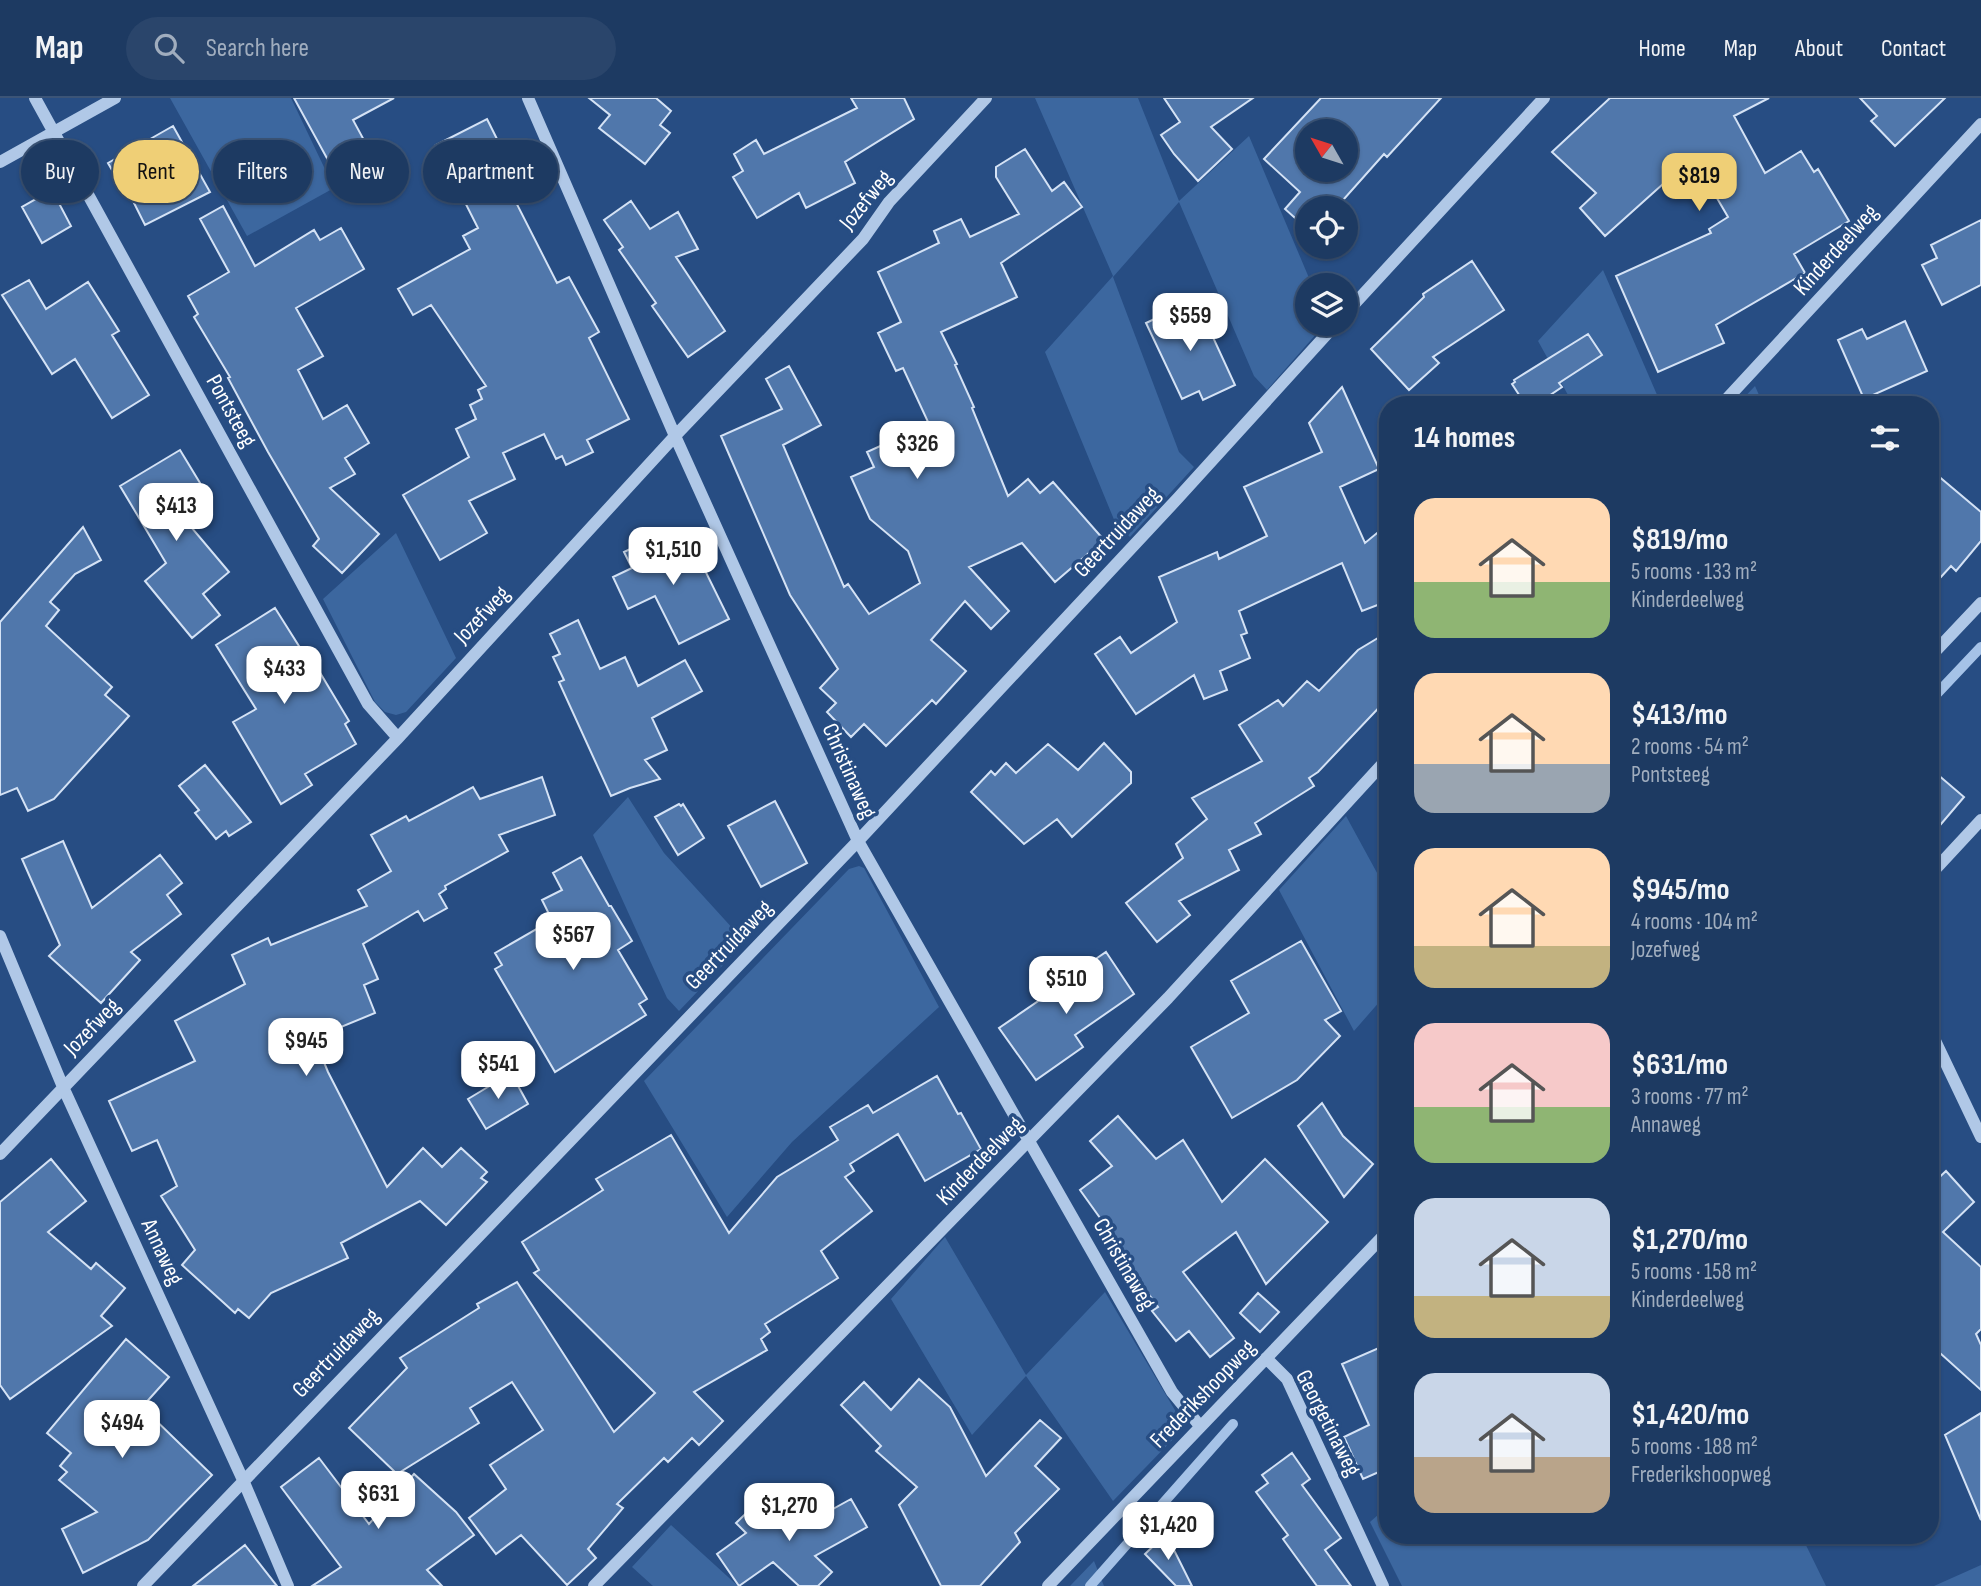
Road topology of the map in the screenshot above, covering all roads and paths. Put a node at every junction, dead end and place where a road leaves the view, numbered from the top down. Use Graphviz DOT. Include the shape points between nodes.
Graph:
graph roads {
  1 [pos="35,98"];
  2 [pos="115,98"];
  3 [pos="528,98"];
  4 [pos="986,98"];
  5 [pos="1544,98"];
  6 [pos="1981,124"];
  7 [pos="54,131"];
  8 [pos="0,162"];
  9 [pos="1358,300"];
  10 [pos="1325,336"];
  11 [pos="1729,396"];
  12 [pos="675,436"];
  13 [pos="1981,603"];
  14 [pos="1939,647"];
  15 [pos="398,738"];
  16 [pos="1379,768"];
  17 [pos="1981,820"];
  18 [pos="858,841"];
  19 [pos="1939,865"];
  20 [pos="0,936"];
  21 [pos="1939,1049"];
  22 [pos="63,1087"];
  23 [pos="1981,1136"];
  24 [pos="1029,1140"];
  25 [pos="0,1154"];
  26 [pos="1379,1240"];
  27 [pos="1266,1358"];
  28 [pos="1200,1426"];
  29 [pos="243,1480"];
  30 [pos="143,1586"];
  31 [pos="288,1586"];
  32 [pos="594,1586"];
  33 [pos="1048,1586"];
  34 [pos="1383,1586"];
  1 -- 7 [label="street, Pontsteeg"];
  2 -- 7 [label="street"];
  3 -- 12 [label="street, Christinaweg"];
  4 -- 12 [label="street, Jozefweg" via="889,202 863,239"];
  5 -- 9 [label="street"];
  6 -- 11 [label="street, Kinderdeelweg"];
  7 -- 8 [label="street"];
  7 -- 15 [label="street, Pontsteeg" via="368,704"];
  10 -- 18 [label="street, Geertruidaweg"];
  12 -- 15 [label="street, Jozefweg"];
  12 -- 18 [label="street, Christinaweg"];
  13 -- 14 [label="street"];
  15 -- 22 [label="street, Jozefweg"];
  16 -- 24 [label="street, Kinderdeelweg" via="1168,998"];
  17 -- 19 [label="street"];
  18 -- 24 [label="street, Christinaweg"];
  18 -- 29 [label="street, Geertruidaweg"];
  20 -- 22 [label="street, Annaweg"];
  21 -- 23 [label="street"];
  22 -- 25 [label="street, Jozefweg"];
  22 -- 29 [label="street, Annaweg"];
  24 -- 28 [label="street, Christinaweg" via="1172,1392"];
  24 -- 32 [label="street, Kinderdeelweg"];
  26 -- 27 [label="street, Frederikshoopweg"];
  27 -- 28 [label="street, Frederikshoopweg"];
  27 -- 34 [label="street, Georgetinaweg" via="1287,1379"];
  28 -- 33 [label="street, Frederikshoopweg"];
  29 -- 30 [label="street, Geertruidaweg"];
  29 -- 31 [label="street, Annaweg"];
}
